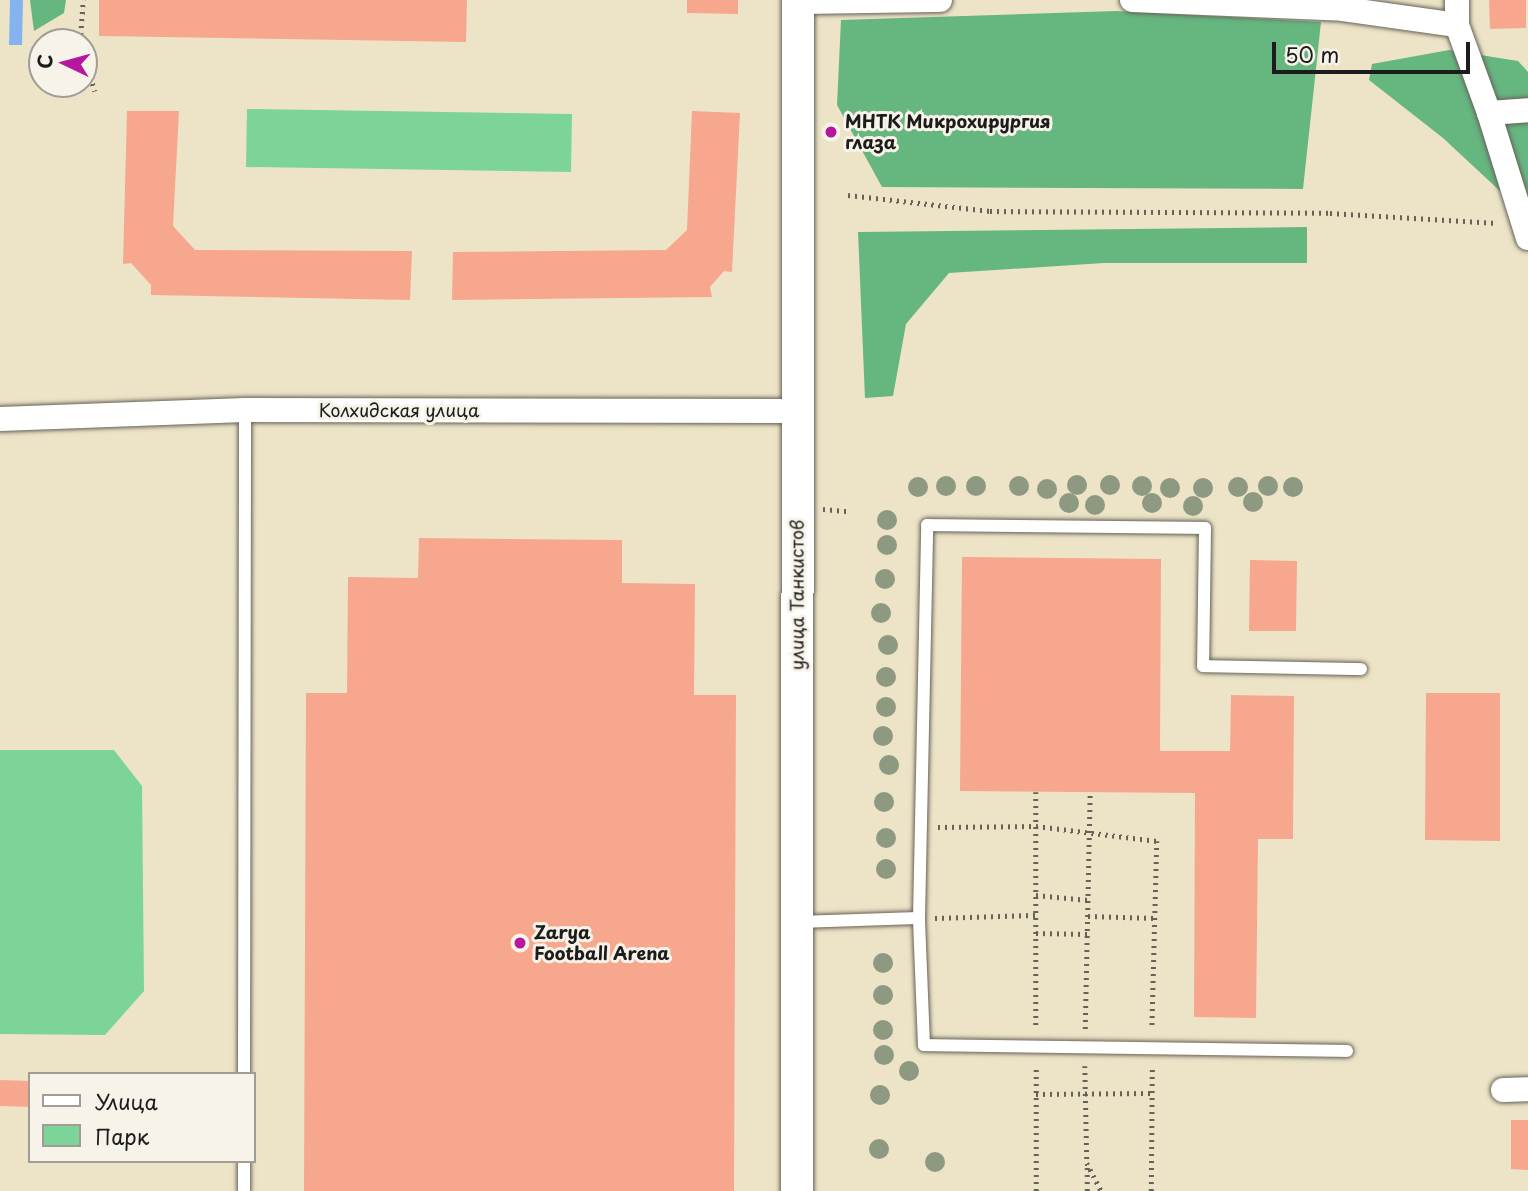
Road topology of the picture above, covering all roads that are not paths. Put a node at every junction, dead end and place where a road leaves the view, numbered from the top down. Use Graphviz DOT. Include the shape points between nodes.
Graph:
graph roads {
  1 [pos="940,0"];
  2 [pos="1132,0"];
  3 [pos="1457,0"];
  4 [pos="798,1"];
  5 [pos="1457,25"];
  6 [pos="1528,110"];
  7 [pos="1489,113"];
  8 [pos="1525,231"];
  9 [pos="245,410"];
  10 [pos="797,411"];
  11 [pos="0,419"];
  12 [pos="1361,669"];
  13 [pos="919,918"];
  14 [pos="797,922"];
  15 [pos="1347,1051"];
  16 [pos="244,1072"];
  17 [pos="244,1163"];
  18 [pos="244,1191"];
  19 [pos="797,1191"];
  1 -- 4 [label="street"];
  2 -- 5 [label="street" via="1343,9"];
  3 -- 5 [label="street"];
  4 -- 10 [label="street, улица Танкистов"];
  5 -- 7 [label="street"];
  6 -- 7 [label="street"];
  7 -- 8 [label="street"];
  9 -- 10 [label="street, Колхидская улица"];
  9 -- 11 [label="street, Колхидская улица"];
  9 -- 16 [label="lane"];
  10 -- 14 [label="street, улица Танкистов"];
  12 -- 13 [label="lane" via="1203,666 1205,528 927,525"];
  13 -- 14 [label="lane"];
  13 -- 15 [label="lane" via="924,1045"];
  14 -- 19 [label="street, улица Танкистов"];
  17 -- 18 [label="lane"];
}
